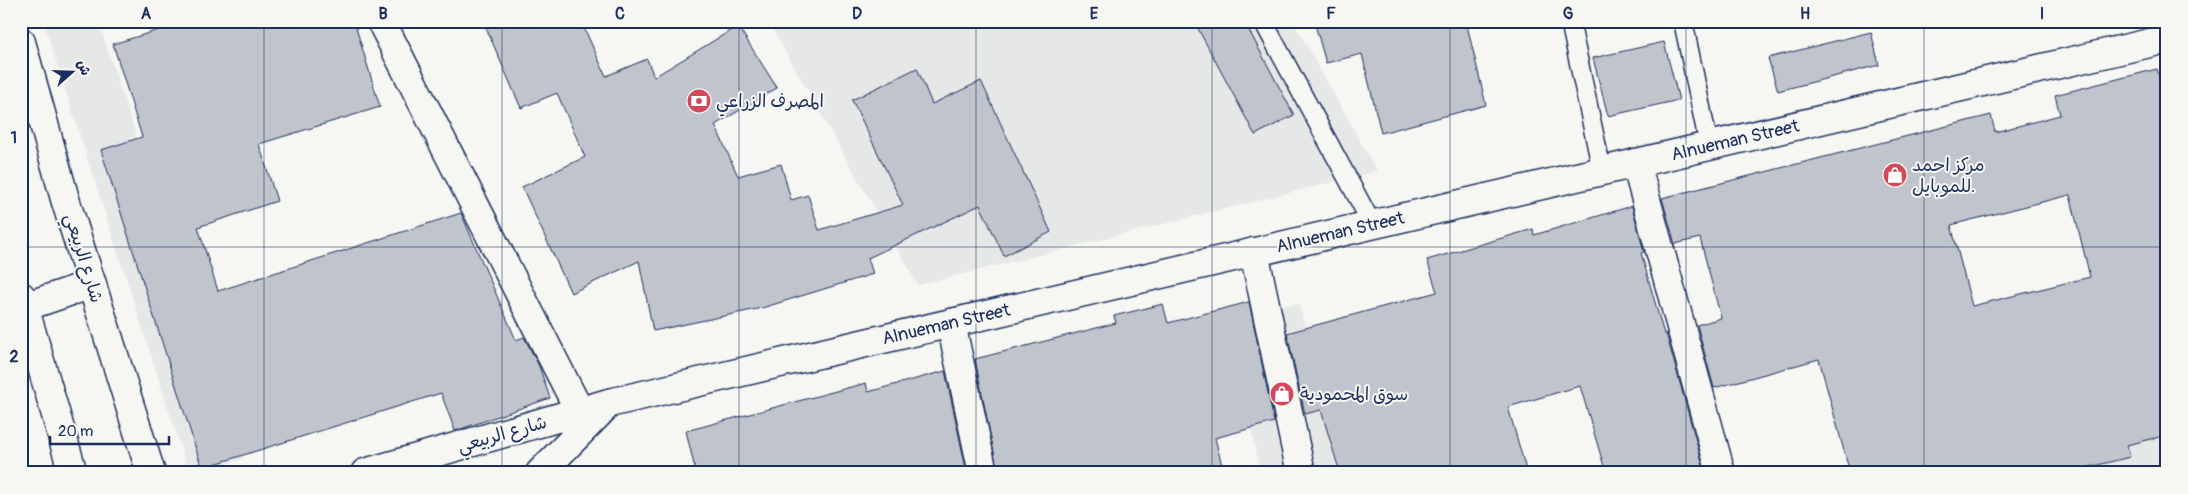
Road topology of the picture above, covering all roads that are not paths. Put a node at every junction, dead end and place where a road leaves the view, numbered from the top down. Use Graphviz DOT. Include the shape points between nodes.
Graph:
graph roads {
  1 [pos="381,21"];
  2 [pos="1263,21"];
  3 [pos="1570,21"];
  4 [pos="1683,21"];
  5 [pos="2167,39"];
  6 [pos="21,42"];
  7 [pos="1709,146"];
  8 [pos="1636,162"];
  9 [pos="1602,171"];
  10 [pos="1372,224"];
  11 [pos="1254,252"];
  12 [pos="92,284"];
  13 [pos="22,304"];
  14 [pos="951,323"];
  15 [pos="609,403"];
  16 [pos="580,412"];
  17 [pos="73,473"];
  18 [pos="152,473"];
  19 [pos="366,473"];
  20 [pos="540,473"];
  21 [pos="983,473"];
  22 [pos="1301,473"];
  23 [pos="1721,473"];
  1 -- 16 [label="street"];
  2 -- 10 [label="lane"];
  3 -- 9 [label="lane"];
  4 -- 7 [label="lane"];
  5 -- 7 [label="street, Alnueman Street"];
  6 -- 12 [label="street, شارع الربيعي"];
  7 -- 8 [label="street, Alnueman Street"];
  8 -- 9 [label="street, Alnueman Street"];
  8 -- 23 [label="street"];
  9 -- 10 [label="street, Alnueman Street"];
  10 -- 11 [label="street, Alnueman Street"];
  11 -- 14 [label="street, Alnueman Street"];
  11 -- 22 [label="street"];
  12 -- 13 [label="street"];
  12 -- 18 [label="street, شارع الربيعي"];
  13 -- 17 [label="street"];
  14 -- 15 [label="street, Alnueman Street"];
  14 -- 21 [label="street"];
  15 -- 16 [label="street, شارع الربيعي"];
  15 -- 20 [label="street"];
  16 -- 19 [label="street, شارع الربيعي"];
}
